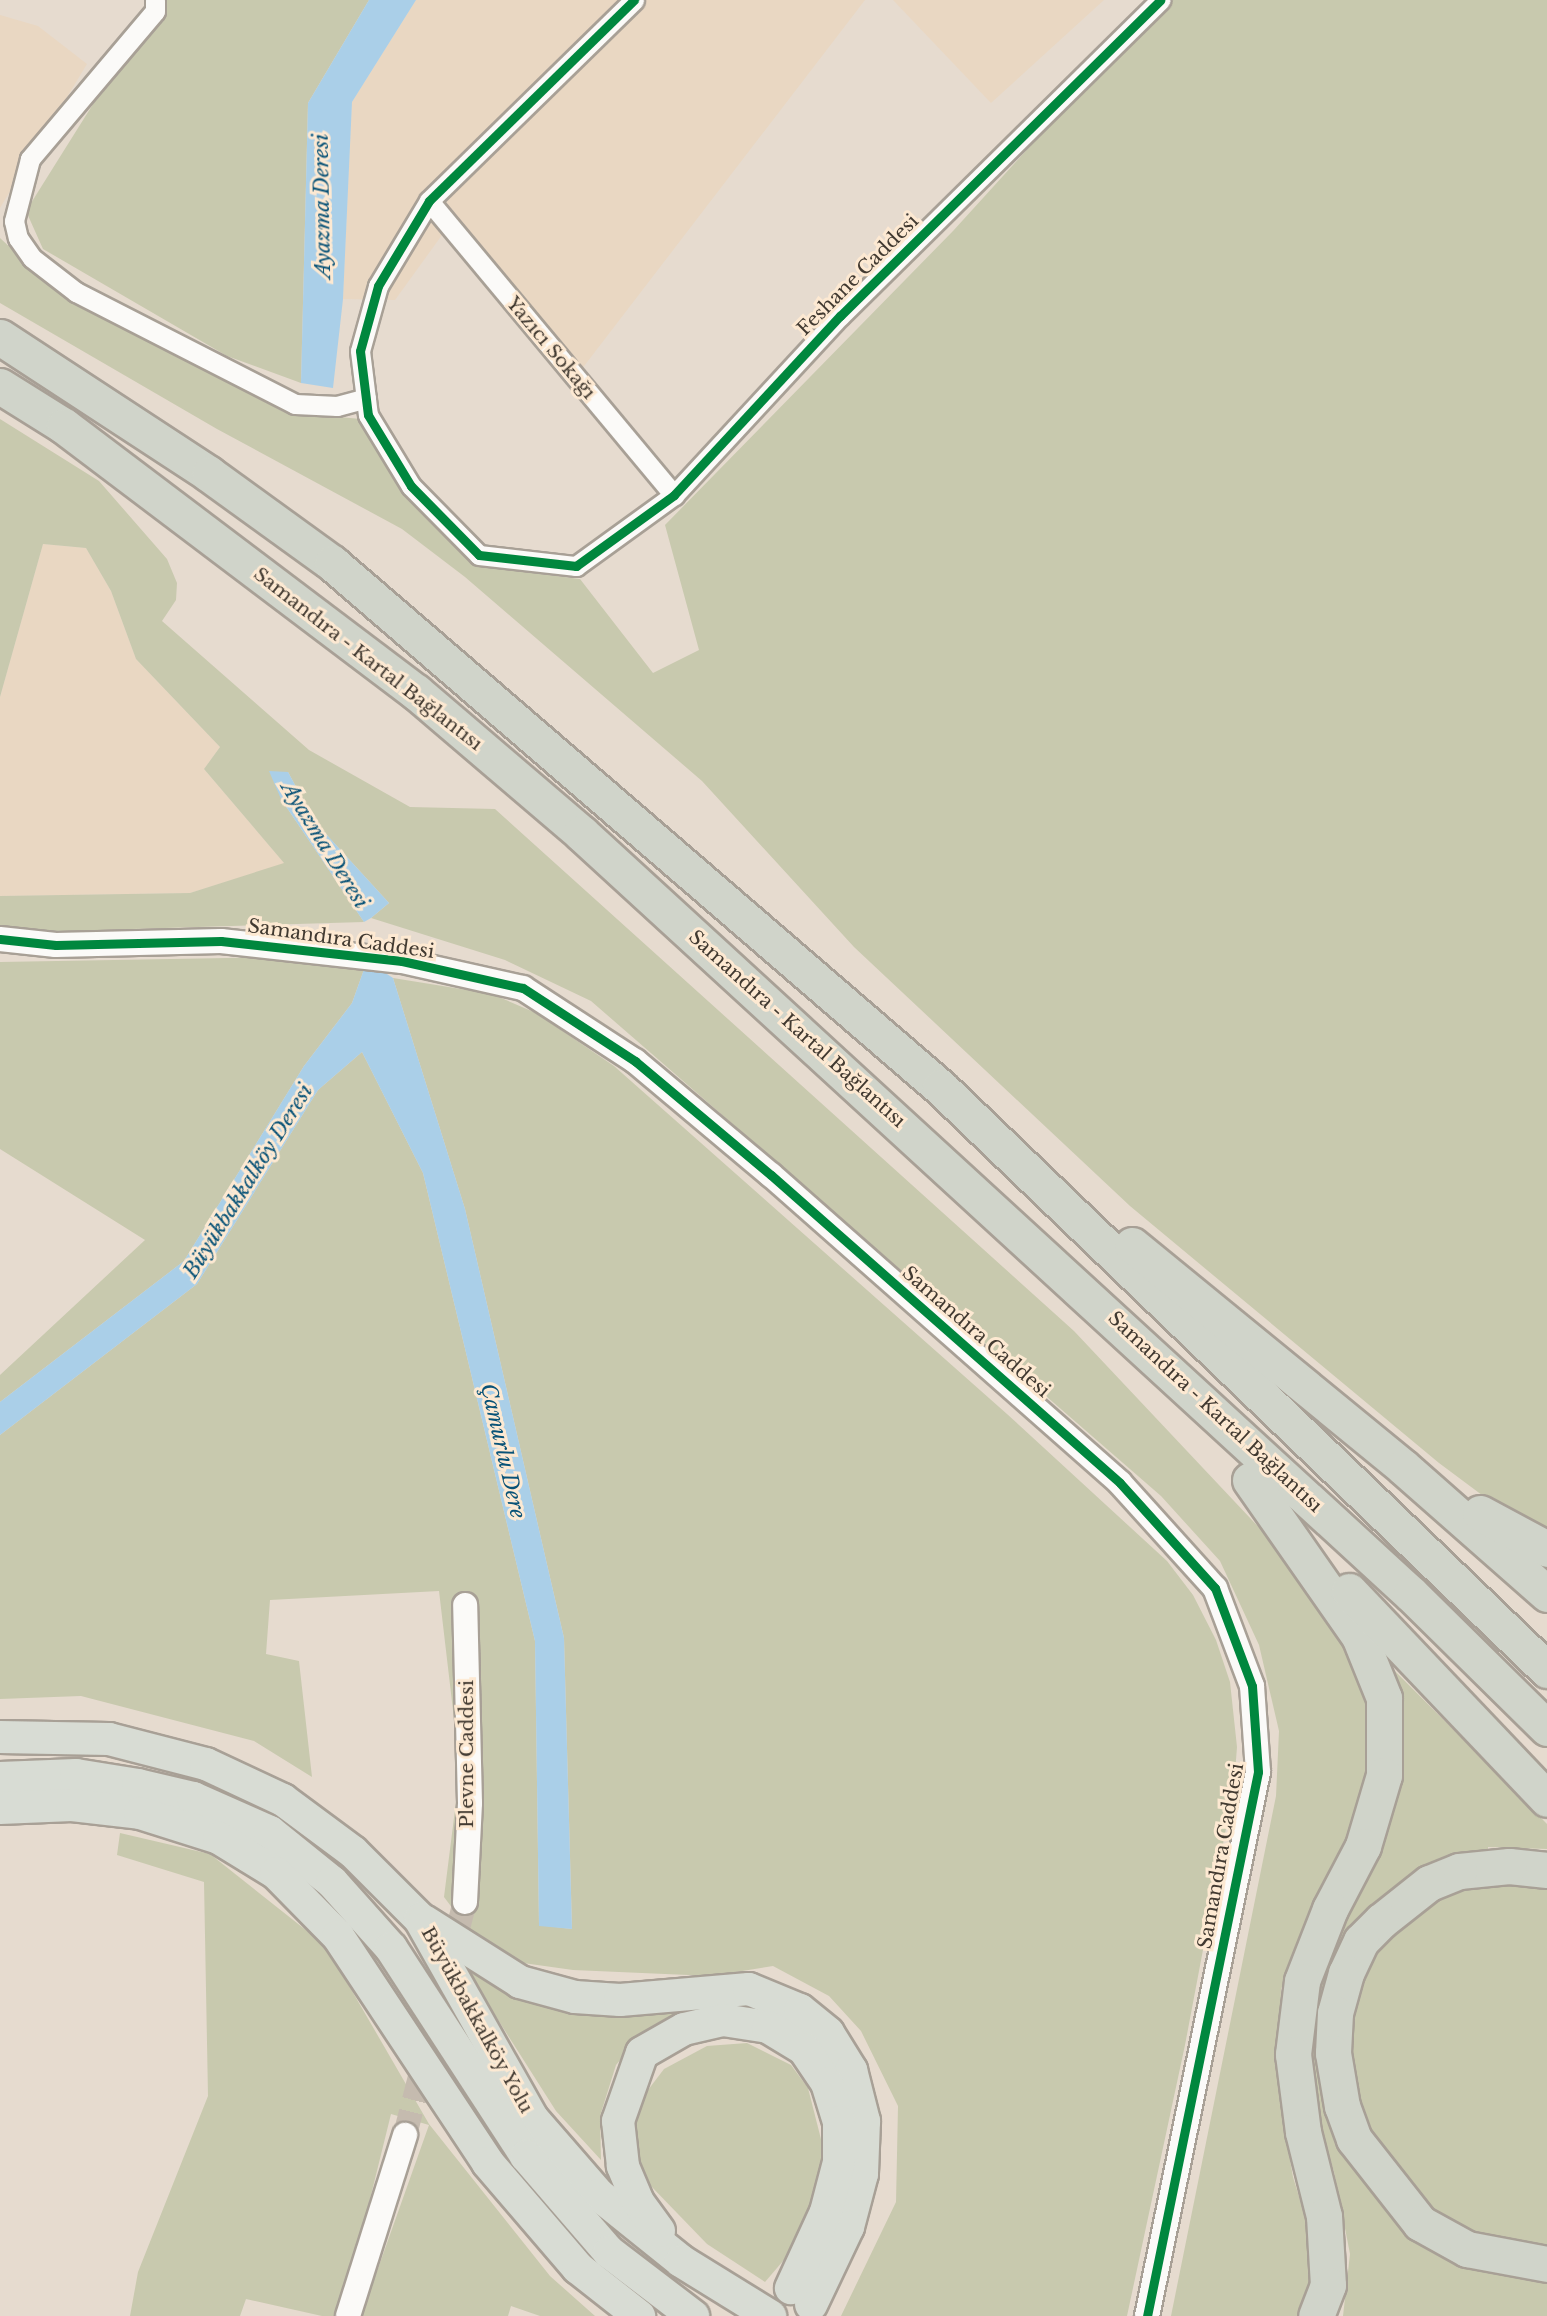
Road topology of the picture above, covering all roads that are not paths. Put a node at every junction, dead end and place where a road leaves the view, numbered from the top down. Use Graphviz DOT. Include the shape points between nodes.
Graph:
graph roads {
  1 [pos="155,0"];
  2 [pos="634,0"];
  3 [pos="1160,0"];
  4 [pos="429,201"];
  5 [pos="0,337"];
  6 [pos="0,386"];
  7 [pos="366,398"];
  8 [pos="674,495"];
  9 [pos="0,939"];
  10 [pos="940,1087"];
  11 [pos="952,1170"];
  12 [pos="1404,1466"];
  13 [pos="1250,1480"];
  14 [pos="1547,1549"];
  15 [pos="1547,1594"];
  16 [pos="465,1605"];
  17 [pos="1547,1670"];
  18 [pos="1547,1728"];
  19 [pos="0,1737"];
  20 [pos="0,1778"];
  21 [pos="1547,1799"];
  22 [pos="0,1808"];
  23 [pos="1547,1870"];
  24 [pos="465,1902"];
  25 [pos="420,1919"];
  26 [pos="405,2135"];
  27 [pos="681,2261"];
  28 [pos="1547,2264"];
  29 [pos="348,2316"];
  30 [pos="639,2316"];
  31 [pos="693,2316"];
  32 [pos="771,2316"];
  33 [pos="1147,2316"];
  34 [pos="1316,2316"];
  1 -- 7 [label="street" via="155,11 30,159 14,221 18,238 32,258 76,292 295,404 337,406"];
  2 -- 4 [label="street"];
  3 -- 8 [label="street, Feshane Caddesi" via="840,316"];
  4 -- 7 [label="street" via="378,286 360,351"];
  4 -- 8 [label="street, Yazıcı Sokağı"];
  5 -- 10 [label="highway" via="209,474 332,563"];
  6 -- 11 [label="highway, Samandıra - Kartal Bağlantısı" via="64,426 416,692 581,833"];
  7 -- 8 [label="street, Feshane Caddesi" via="368,415 411,486 479,555 576,566"];
  9 -- 33 [label="street, Samandıra Caddesi" via="56,945 221,941 402,961 523,988 635,1061 771,1175 1120,1483 1215,1588 1252,1686 1258,1772"];
  10 -- 12 [label="highway"];
  10 -- 17 [label="highway"];
  11 -- 13 [label="highway"];
  11 -- 18 [label="highway, Samandıra - Kartal Bağlantısı" via="1411,1594"];
  12 -- 14 [label="highway" via="1536,1547"];
  12 -- 15 [label="highway"];
  13 -- 21 [label="highway" via="1380,1625"];
  13 -- 34 [label="highway" via="1359,1636 1384,1698 1384,1776 1363,1846 1330,1909 1302,1982 1293,2054 1303,2132 1324,2216 1328,2285"];
  16 -- 24 [label="street, Plevne Caddesi" via="470,1803"];
  19 -- 25 [label="highway, Büyükbakkalköy Yolu" via="109,1738 206,1764 283,1800 353,1852"];
  20 -- 31 [label="highway, Büyükbakkalköy Yolu" via="76,1774 138,1785 193,1798 270,1832 332,1882 391,1948 526,2156 609,2252"];
  22 -- 30 [label="highway" via="72,1805 140,1813 219,1838 276,1873 338,1936 488,2163 578,2268"];
  23 -- 28 [label="highway" via="1509,1866 1459,1871 1429,1883 1381,1921 1361,1941 1346,1973 1335,2013 1333,2053 1342,2106 1354,2139 1420,2223 1467,2249"];
  25 -- 27 [label="highway, Büyükbakkalköy Yolu" via="532,2118 599,2194"];
  25 -- 27 [label="highway" via="520,1982 575,1997 620,2000 748,1989 800,2010 828,2033 851,2070 860,2108 862,2174 848,2227 801,2297 839,2162 839,2122 827,2083 804,2049 768,2027 723,2020 684,2029 642,2053 618,2121 623,2166 638,2202"];
  26 -- 29 [label="street"];
  27 -- 32 [label="highway, Büyükbakkalköy Yolu"];
}
